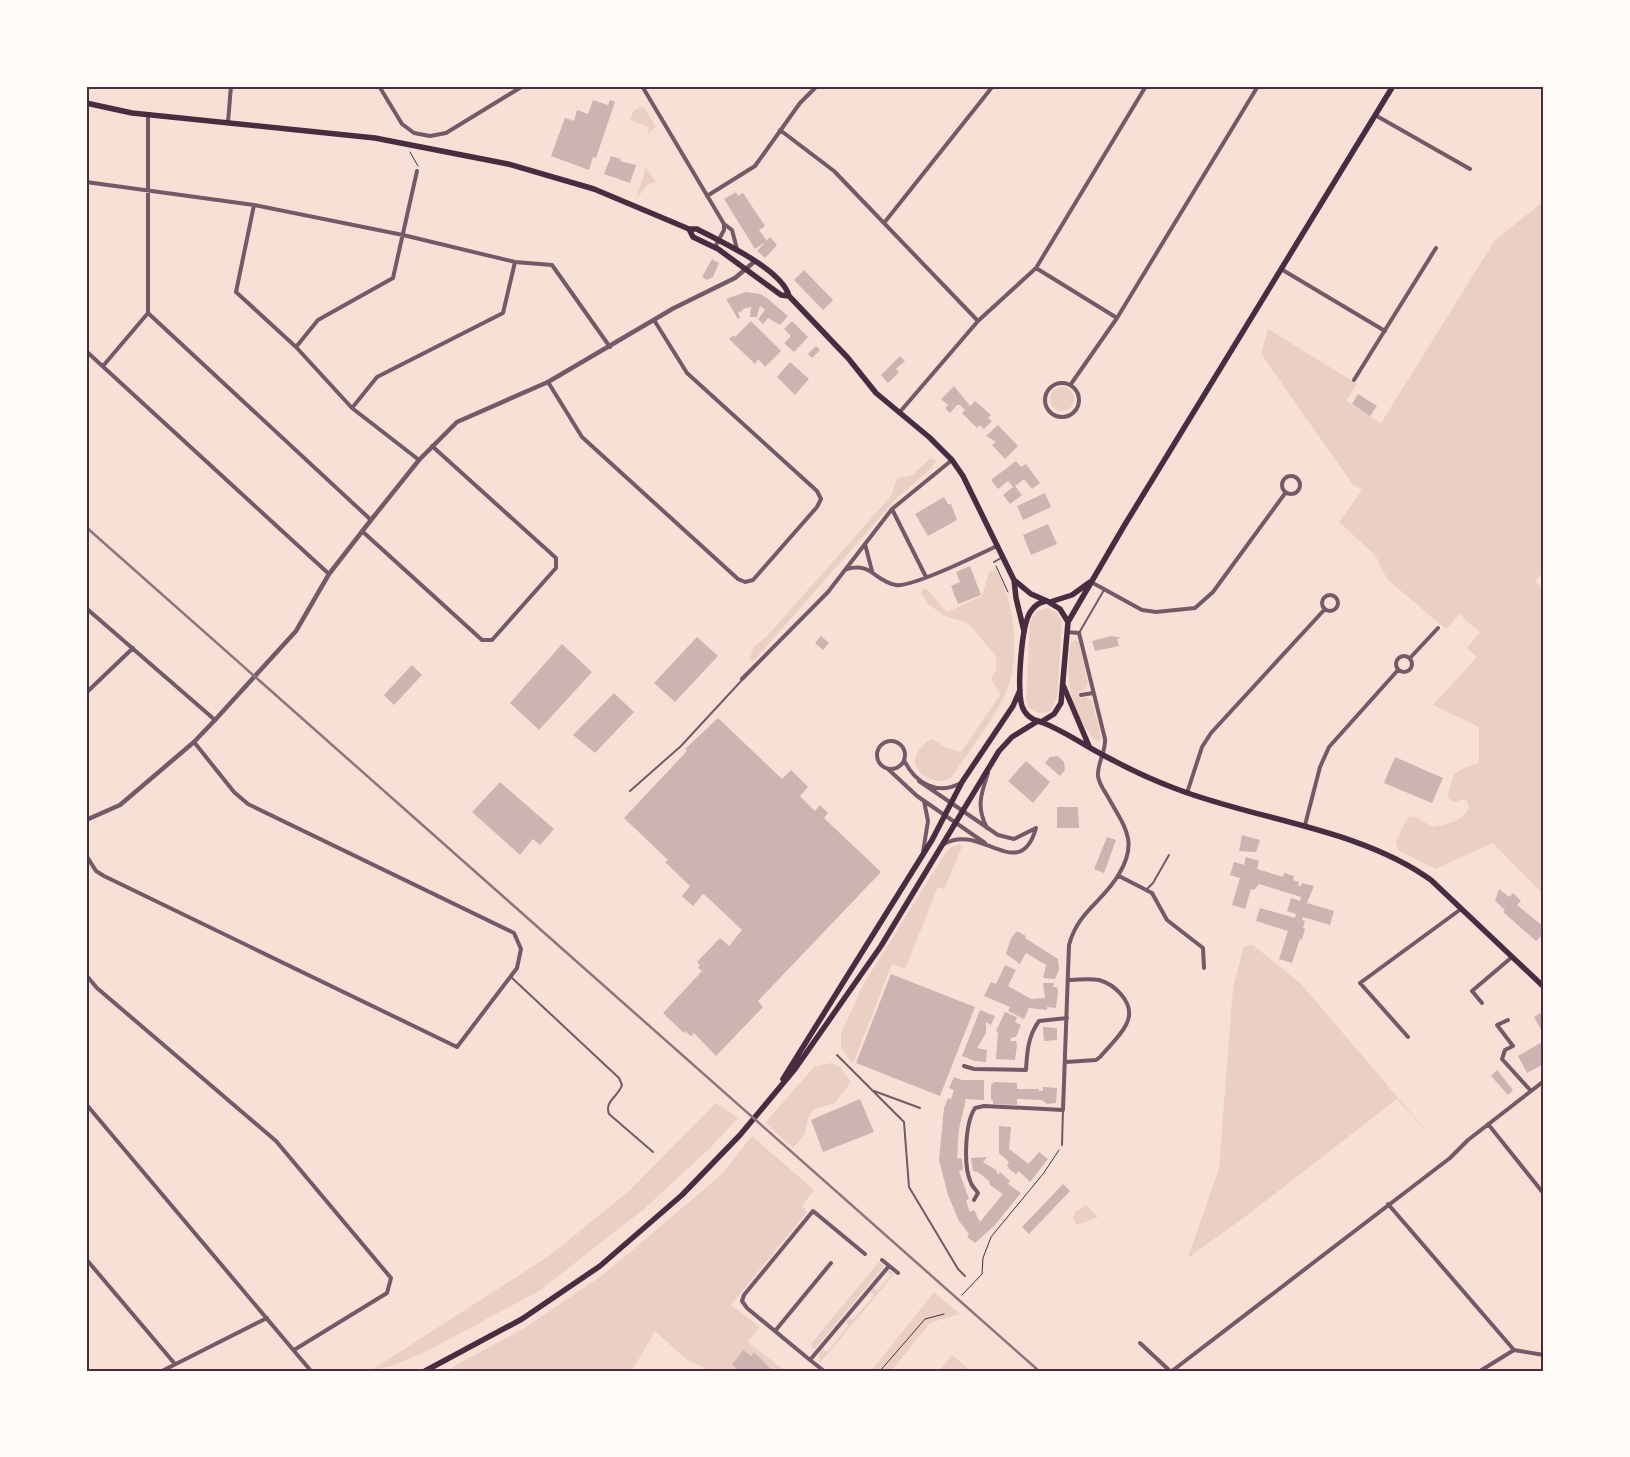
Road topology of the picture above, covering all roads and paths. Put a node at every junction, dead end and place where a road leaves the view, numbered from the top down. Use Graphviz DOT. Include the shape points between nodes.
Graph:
graph roads {
  1 [pos="231,86"];
  2 [pos="379,86"];
  3 [pos="523,86"];
  4 [pos="642,86"];
  5 [pos="817,86"];
  6 [pos="993,86"];
  7 [pos="1146,86"];
  8 [pos="1258,86"];
  9 [pos="1393,86"];
  10 [pos="86,103"];
  11 [pos="148,114"];
  12 [pos="1375,115"];
  13 [pos="228,122"];
  14 [pos="780,130"];
  15 [pos="410,144"];
  16 [pos="1470,169"];
  17 [pos="417,171"];
  18 [pos="86,182"];
  19 [pos="149,192"];
  20 [pos="707,196"];
  21 [pos="254,205"];
  22 [pos="884,223"];
  23 [pos="724,224"];
  24 [pos="689,229"];
  25 [pos="403,235"];
  26 [pos="719,240"];
  27 [pos="715,247"];
  28 [pos="1436,248"];
  29 [pos="737,251"];
  30 [pos="514,262"];
  31 [pos="754,262"];
  32 [pos="1036,268"];
  33 [pos="1281,269"];
  34 [pos="747,270"];
  35 [pos="789,296"];
  36 [pos="148,313"];
  37 [pos="1116,318"];
  38 [pos="654,320"];
  39 [pos="978,322"];
  40 [pos="1384,331"];
  41 [pos="296,347"];
  42 [pos="610,347"];
  43 [pos="86,351"];
  44 [pos="102,366"];
  45 [pos="1354,380"];
  46 [pos="548,382"];
  47 [pos="1071,384"];
  48 [pos="352,408"];
  49 [pos="899,413"];
  50 [pos="432,446"];
  51 [pos="419,460"];
  52 [pos="952,460"];
  53 [pos="1286,492"];
  54 [pos="892,509"];
  55 [pos="371,520"];
  56 [pos="362,531"];
  57 [pos="865,543"];
  58 [pos="997,546"];
  59 [pos="1002,557"];
  60 [pos="994,562"];
  61 [pos="847,569"];
  62 [pos="872,571"];
  63 [pos="329,574"];
  64 [pos="926,577"];
  65 [pos="1014,580"];
  66 [pos="1090,582"];
  67 [pos="1104,590"];
  68 [pos="1011,599"];
  69 [pos="1048,602"];
  70 [pos="86,608"];
  71 [pos="1325,609"];
  72 [pos="1068,622"];
  73 [pos="1438,628"];
  74 [pos="1024,631"];
  75 [pos="1067,632"];
  76 [pos="1079,633"];
  77 [pos="133,648"];
  78 [pos="1410,658"];
  79 [pos="1398,670"];
  80 [pos="742,680"];
  81 [pos="1063,685"];
  82 [pos="1020,690"];
  83 [pos="86,693"];
  84 [pos="1093,693"];
  85 [pos="1081,695"];
  86 [pos="215,720"];
  87 [pos="1040,721"];
  88 [pos="194,742"];
  89 [pos="1089,746"];
  90 [pos="1103,756"];
  91 [pos="904,760"];
  92 [pos="992,761"];
  93 [pos="888,769"];
  94 [pos="919,781"];
  95 [pos="962,782"];
  96 [pos="630,792"];
  97 [pos="1187,793"];
  98 [pos="923,800"];
  99 [pos="951,805"];
  100 [pos="961,812"];
  101 [pos="946,816"];
  102 [pos="86,820"];
  103 [pos="955,823"];
  104 [pos="1305,825"];
  105 [pos="987,828"];
  106 [pos="985,843"];
  107 [pos="943,844"];
  108 [pos="923,852"];
  109 [pos="86,854"];
  110 [pos="1169,855"];
  111 [pos="1119,876"];
  112 [pos="1146,890"];
  113 [pos="1461,909"];
  114 [pos="1512,957"];
  115 [pos="1204,968"];
  116 [pos="86,976"];
  117 [pos="511,976"];
  118 [pos="1068,980"];
  119 [pos="1544,987"];
  120 [pos="1482,1003"];
  121 [pos="1067,1018"];
  122 [pos="1508,1020"];
  123 [pos="1408,1037"];
  124 [pos="837,1055"];
  125 [pos="1066,1062"];
  126 [pos="964,1066"];
  127 [pos="1544,1081"];
  128 [pos="781,1084"];
  129 [pos="874,1091"];
  130 [pos="1531,1091"];
  131 [pos="86,1104"];
  132 [pos="920,1108"];
  133 [pos="1063,1110"];
  134 [pos="1488,1124"];
  135 [pos="1062,1145"];
  136 [pos="653,1152"];
  137 [pos="1544,1194"];
  138 [pos="974,1200"];
  139 [pos="1388,1204"];
  140 [pos="866,1254"];
  141 [pos="86,1259"];
  142 [pos="882,1260"];
  143 [pos="832,1263"];
  144 [pos="889,1266"];
  145 [pos="898,1273"];
  146 [pos="965,1276"];
  147 [pos="962,1295"];
  148 [pos="944,1314"];
  149 [pos="267,1318"];
  150 [pos="775,1332"];
  151 [pos="1140,1343"];
  152 [pos="294,1350"];
  153 [pos="1514,1350"];
  154 [pos="1544,1355"];
  155 [pos="810,1360"];
  156 [pos="175,1364"];
  157 [pos="424,1370"];
  158 [pos="162,1371"];
  159 [pos="311,1371"];
  160 [pos="824,1371"];
  161 [pos="880,1371"];
  162 [pos="1171,1371"];
  163 [pos="1480,1371"];
  1 -- 13 [label="street"];
  2 -- 3 [label="street" via="399,120 414,133 430,136 446,133"];
  4 -- 20 [label="street"];
  5 -- 14 [label="street"];
  6 -- 22 [label="street"];
  7 -- 32 [label="street"];
  8 -- 37 [label="street"];
  9 -- 12 [label="main road"];
  10 -- 11 [label="main road"];
  11 -- 13 [label="main road"];
  11 -- 19 [label="street"];
  12 -- 16 [label="street"];
  12 -- 33 [label="main road"];
  13 -- 15 [label="main road"];
  14 -- 20 [label="street" via="755,166"];
  14 -- 22 [label="street" via="834,171"];
  15 -- 17 [label="path" via="409,151 419,164"];
  15 -- 24 [label="main road" via="508,164 594,189"];
  17 -- 25 [label="street"];
  18 -- 19 [label="street"];
  19 -- 21 [label="street"];
  19 -- 36 [label="street"];
  20 -- 23 [label="street"];
  21 -- 25 [label="street"];
  21 -- 41 [label="street" via="236,292"];
  22 -- 39 [label="street"];
  23 -- 26 [label="street"];
  23 -- 29 [label="street" via="732,230"];
  24 -- 26 [label="main road" via="697,229"];
  24 -- 27 [label="main road" via="693,236"];
  25 -- 30 [label="street"];
  25 -- 41 [label="street" via="393,278 318,320"];
  26 -- 27 [label="street"];
  26 -- 29 [label="main road"];
  27 -- 34 [label="main road"];
  28 -- 40 [label="street"];
  29 -- 31 [label="main road"];
  30 -- 42 [label="street" via="552,265"];
  30 -- 48 [label="street" via="503,313 377,377"];
  31 -- 34 [label="street"];
  31 -- 35 [label="main road" via="787,287"];
  32 -- 37 [label="street"];
  32 -- 39 [label="street"];
  33 -- 40 [label="street"];
  33 -- 66 [label="main road"];
  34 -- 35 [label="main road" via="781,295"];
  34 -- 38 [label="street"];
  35 -- 49 [label="main road" via="848,358 876,393"];
  36 -- 44 [label="street"];
  36 -- 55 [label="street"];
  37 -- 47 [label="street"];
  38 -- 42 [label="street"];
  38 -- 46 [label="street" via="687,373 817,491 821,499 753,580 745,582 738,579 582,437"];
  39 -- 49 [label="street"];
  40 -- 45 [label="street"];
  41 -- 48 [label="street"];
  42 -- 46 [label="street"];
  43 -- 44 [label="street"];
  44 -- 63 [label="street"];
  46 -- 50 [label="street" via="457,422"];
  47 -- 47 [label="street" via="1078,394 1077,409 1064,417 1052,414 1045,401 1048,389 1061,382"];
  48 -- 51 [label="street"];
  49 -- 52 [label="main road"];
  50 -- 51 [label="street"];
  50 -- 56 [label="street" via="556,558 556,568 492,640 482,640"];
  51 -- 55 [label="street"];
  52 -- 54 [label="street"];
  52 -- 58 [label="main road"];
  53 -- 53 [label="street" via="1292,494 1298,490 1300,484 1295,477 1289,476 1284,480 1282,486"];
  53 -- 67 [label="street" via="1213,592 1195,608 1156,612 1142,610"];
  54 -- 57 [label="street"];
  54 -- 64 [label="street"];
  55 -- 56 [label="street"];
  56 -- 63 [label="street"];
  57 -- 61 [label="street"];
  57 -- 62 [label="street"];
  58 -- 59 [label="main road"];
  58 -- 64 [label="street"];
  59 -- 60 [label="lane"];
  59 -- 65 [label="main road"];
  60 -- 68 [label="path"];
  61 -- 62 [label="street" via="856,567"];
  61 -- 80 [label="street"];
  62 -- 64 [label="street" via="894,585"];
  63 -- 86 [label="street" via="296,631"];
  65 -- 69 [label="main road" via="1031,594"];
  65 -- 74 [label="main road"];
  66 -- 67 [label="street"];
  66 -- 69 [label="main road" via="1072,595"];
  66 -- 72 [label="main road"];
  67 -- 76 [label="lane"];
  69 -- 72 [label="main road" via="1063,611"];
  69 -- 74 [label="main road" via="1037,604 1031,610"];
  70 -- 77 [label="street"];
  71 -- 71 [label="street" via="1336,609 1339,604 1335,596 1324,598"];
  71 -- 97 [label="street" via="1211,733 1202,747"];
  72 -- 75 [label="main road"];
  73 -- 78 [label="street"];
  74 -- 82 [label="main road"];
  75 -- 76 [label="street"];
  75 -- 81 [label="main road"];
  76 -- 84 [label="street"];
  77 -- 83 [label="street"];
  77 -- 86 [label="street"];
  78 -- 79 [label="street" via="1398,658"];
  78 -- 79 [label="street" via="1411,670 1405,673"];
  79 -- 104 [label="street" via="1329,747 1320,767"];
  80 -- 96 [label="lane" via="680,746"];
  81 -- 87 [label="main road" via="1057,711"];
  81 -- 89 [label="main road"];
  82 -- 87 [label="main road" via="1024,711"];
  82 -- 95 [label="main road" via="1013,706"];
  84 -- 85 [label="street"];
  84 -- 90 [label="street" via="1105,739"];
  86 -- 88 [label="street"];
  87 -- 89 [label="main road"];
  87 -- 92 [label="main road" via="1012,737"];
  88 -- 102 [label="street" via="120,805"];
  88 -- 117 [label="street" via="234,792 248,804 514,933 521,949 517,968"];
  89 -- 90 [label="main road"];
  90 -- 97 [label="main road"];
  90 -- 111 [label="street" via="1098,770 1100,782 1130,838"];
  91 -- 93 [label="street" via="896,768"];
  91 -- 93 [label="street" via="901,745 885,741 879,746 876,757 879,764"];
  91 -- 94 [label="street"];
  92 -- 100 [label="main road"];
  92 -- 105 [label="street" via="979,797 981,816"];
  93 -- 98 [label="street"];
  94 -- 95 [label="street" via="941,788"];
  94 -- 99 [label="street"];
  95 -- 99 [label="main road"];
  97 -- 104 [label="main road"];
  98 -- 101 [label="street"];
  98 -- 108 [label="street" via="928,821"];
  99 -- 100 [label="street"];
  99 -- 101 [label="main road"];
  100 -- 103 [label="main road"];
  100 -- 105 [label="street"];
  101 -- 103 [label="street"];
  101 -- 108 [label="main road"];
  103 -- 106 [label="street"];
  103 -- 107 [label="main road"];
  104 -- 113 [label="main road" via="1381,853 1413,869 1431,880"];
  105 -- 106 [label="street" via="1014,839 1036,828 1033,840 1018,851 1001,852"];
  106 -- 107 [label="street" via="962,837"];
  107 -- 128 [label="main road" via="876,953 795,1069"];
  108 -- 128 [label="main road"];
  109 -- 117 [label="street" via="96,871 104,876 457,1047"];
  110 -- 112 [label="lane"];
  111 -- 112 [label="street"];
  111 -- 118 [label="street" via="1075,926 1069,946"];
  112 -- 115 [label="street" via="1152,893 1169,922 1203,948"];
  113 -- 114 [label="main road"];
  113 -- 123 [label="street" via="1360,983"];
  114 -- 119 [label="main road"];
  114 -- 120 [label="street" via="1472,991"];
  116 -- 152 [label="street" via="276,1141 390,1278 387,1293"];
  117 -- 136 [label="lane" via="619,1078 622,1085 609,1103 609,1114"];
  118 -- 121 [label="street"];
  118 -- 125 [label="street" via="1096,979 1109,984 1126,1000 1130,1014 1122,1031 1096,1060"];
  121 -- 125 [label="street"];
  121 -- 126 [label="street" via="1039,1021 1027,1047 1026,1070"];
  122 -- 130 [label="street" via="1497,1025 1513,1046 1506,1050 1502,1059"];
  124 -- 129 [label="lane"];
  125 -- 133 [label="street"];
  127 -- 130 [label="street"];
  128 -- 157 [label="main road" via="740,1135 682,1194 600,1266 522,1319"];
  129 -- 132 [label="lane"];
  129 -- 146 [label="lane" via="904,1122 909,1187 958,1270"];
  130 -- 134 [label="street"];
  131 -- 149 [label="street"];
  133 -- 135 [label="lane"];
  133 -- 138 [label="street" via="975,1108 969,1117 966,1157 971,1183 978,1192"];
  134 -- 137 [label="street"];
  134 -- 139 [label="street" via="1450,1158"];
  135 -- 147 [label="path" via="1043,1174 991,1237 983,1258 982,1274"];
  139 -- 153 [label="street"];
  139 -- 162 [label="street"];
  140 -- 150 [label="street" via="813,1211 742,1301"];
  141 -- 156 [label="street"];
  142 -- 144 [label="street"];
  143 -- 150 [label="street"];
  144 -- 145 [label="street"];
  144 -- 155 [label="street"];
  148 -- 161 [label="path" via="925,1319"];
  149 -- 152 [label="street"];
  149 -- 156 [label="street"];
  150 -- 155 [label="street"];
  151 -- 162 [label="street"];
  152 -- 159 [label="street"];
  153 -- 154 [label="street"];
  153 -- 163 [label="street"];
  155 -- 160 [label="street"];
  156 -- 158 [label="street"];
}
